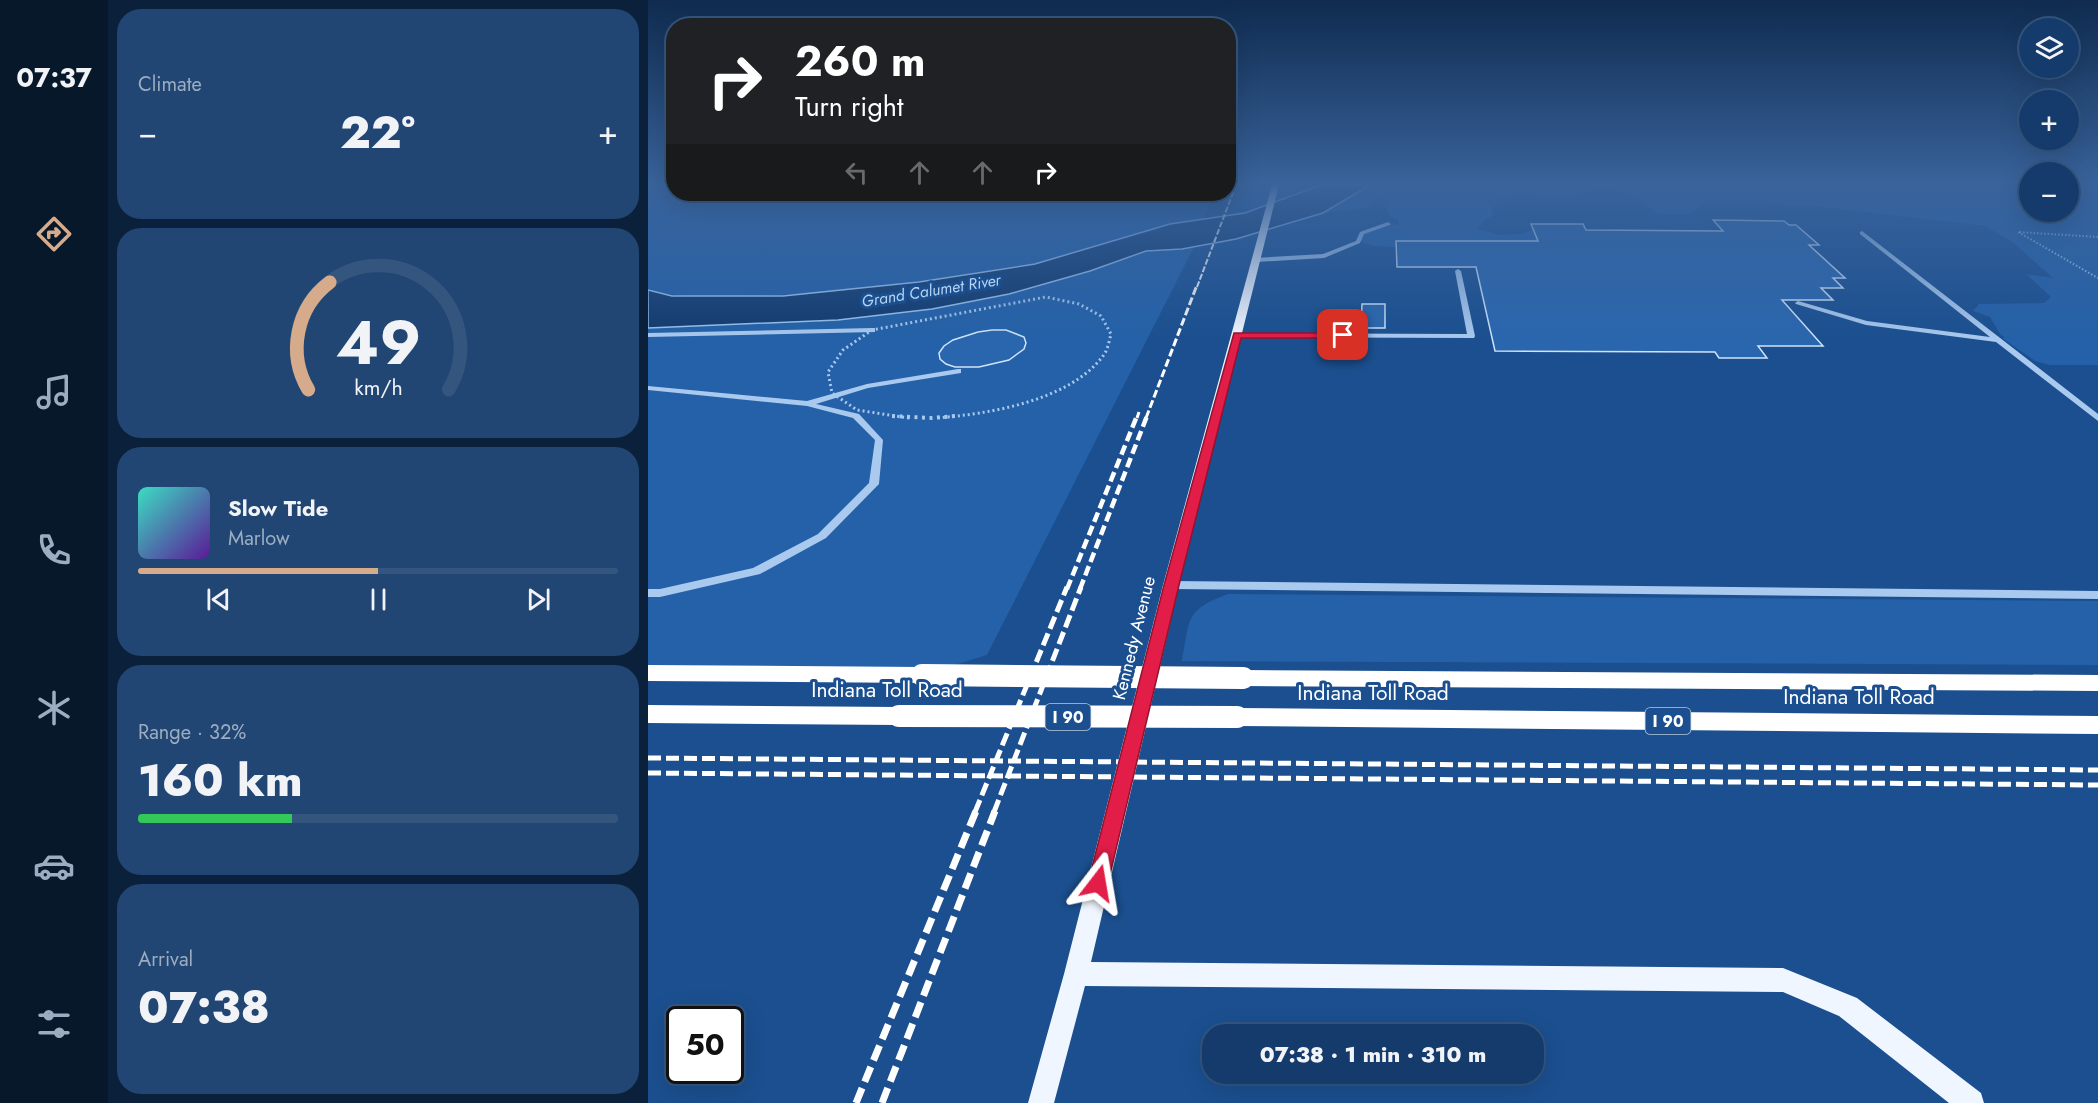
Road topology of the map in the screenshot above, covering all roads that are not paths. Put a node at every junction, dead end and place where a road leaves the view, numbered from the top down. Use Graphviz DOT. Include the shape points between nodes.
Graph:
graph roads {
  1 [pos="1263,236"];
  2 [pos="1360,236"];
  3 [pos="1866,236"];
  4 [pos="1255,260"];
  5 [pos="1458,271"];
  6 [pos="1798,303"];
  7 [pos="872,330"];
  8 [pos="648,335"];
  9 [pos="1237,335"];
  10 [pos="1998,340"];
  11 [pos="958,371"];
  12 [pos="648,388"];
  13 [pos="807,404"];
  14 [pos="2098,418"];
  15 [pos="1172,585"];
  16 [pos="648,593"];
  17 [pos="2098,595"];
  18 [pos="648,673"];
  19 [pos="2098,683"];
  20 [pos="648,714"];
  21 [pos="2098,725"];
  22 [pos="1076,974"];
  23 [pos="1041,1103"];
  24 [pos="1971,1103"];
  1 -- 4 [label="main road, Kennedy Avenue"];
  2 -- 4 [label="lane" via="1358,242 1324,256"];
  3 -- 10 [label="lane"];
  4 -- 9 [label="main road, Kennedy Avenue"];
  5 -- 9 [label="lane" via="1471,336"];
  6 -- 10 [label="lane" via="1866,322"];
  7 -- 8 [label="lane"];
  9 -- 15 [label="main road, Kennedy Avenue"];
  10 -- 14 [label="lane"];
  11 -- 13 [label="lane" via="867,386"];
  12 -- 13 [label="lane"];
  13 -- 16 [label="lane" via="856,416 879,440 874,484 822,536 756,571"];
  15 -- 17 [label="lane"];
  15 -- 22 [label="main road, Kennedy Avenue"];
  18 -- 19 [label="highway, Indiana Toll Road, bridge"];
  20 -- 21 [label="highway, Indiana Toll Road / I 90, bridge"];
  22 -- 23 [label="main road, Kennedy Avenue"];
  22 -- 24 [label="main road" via="1783,980 1848,1007"];
}
